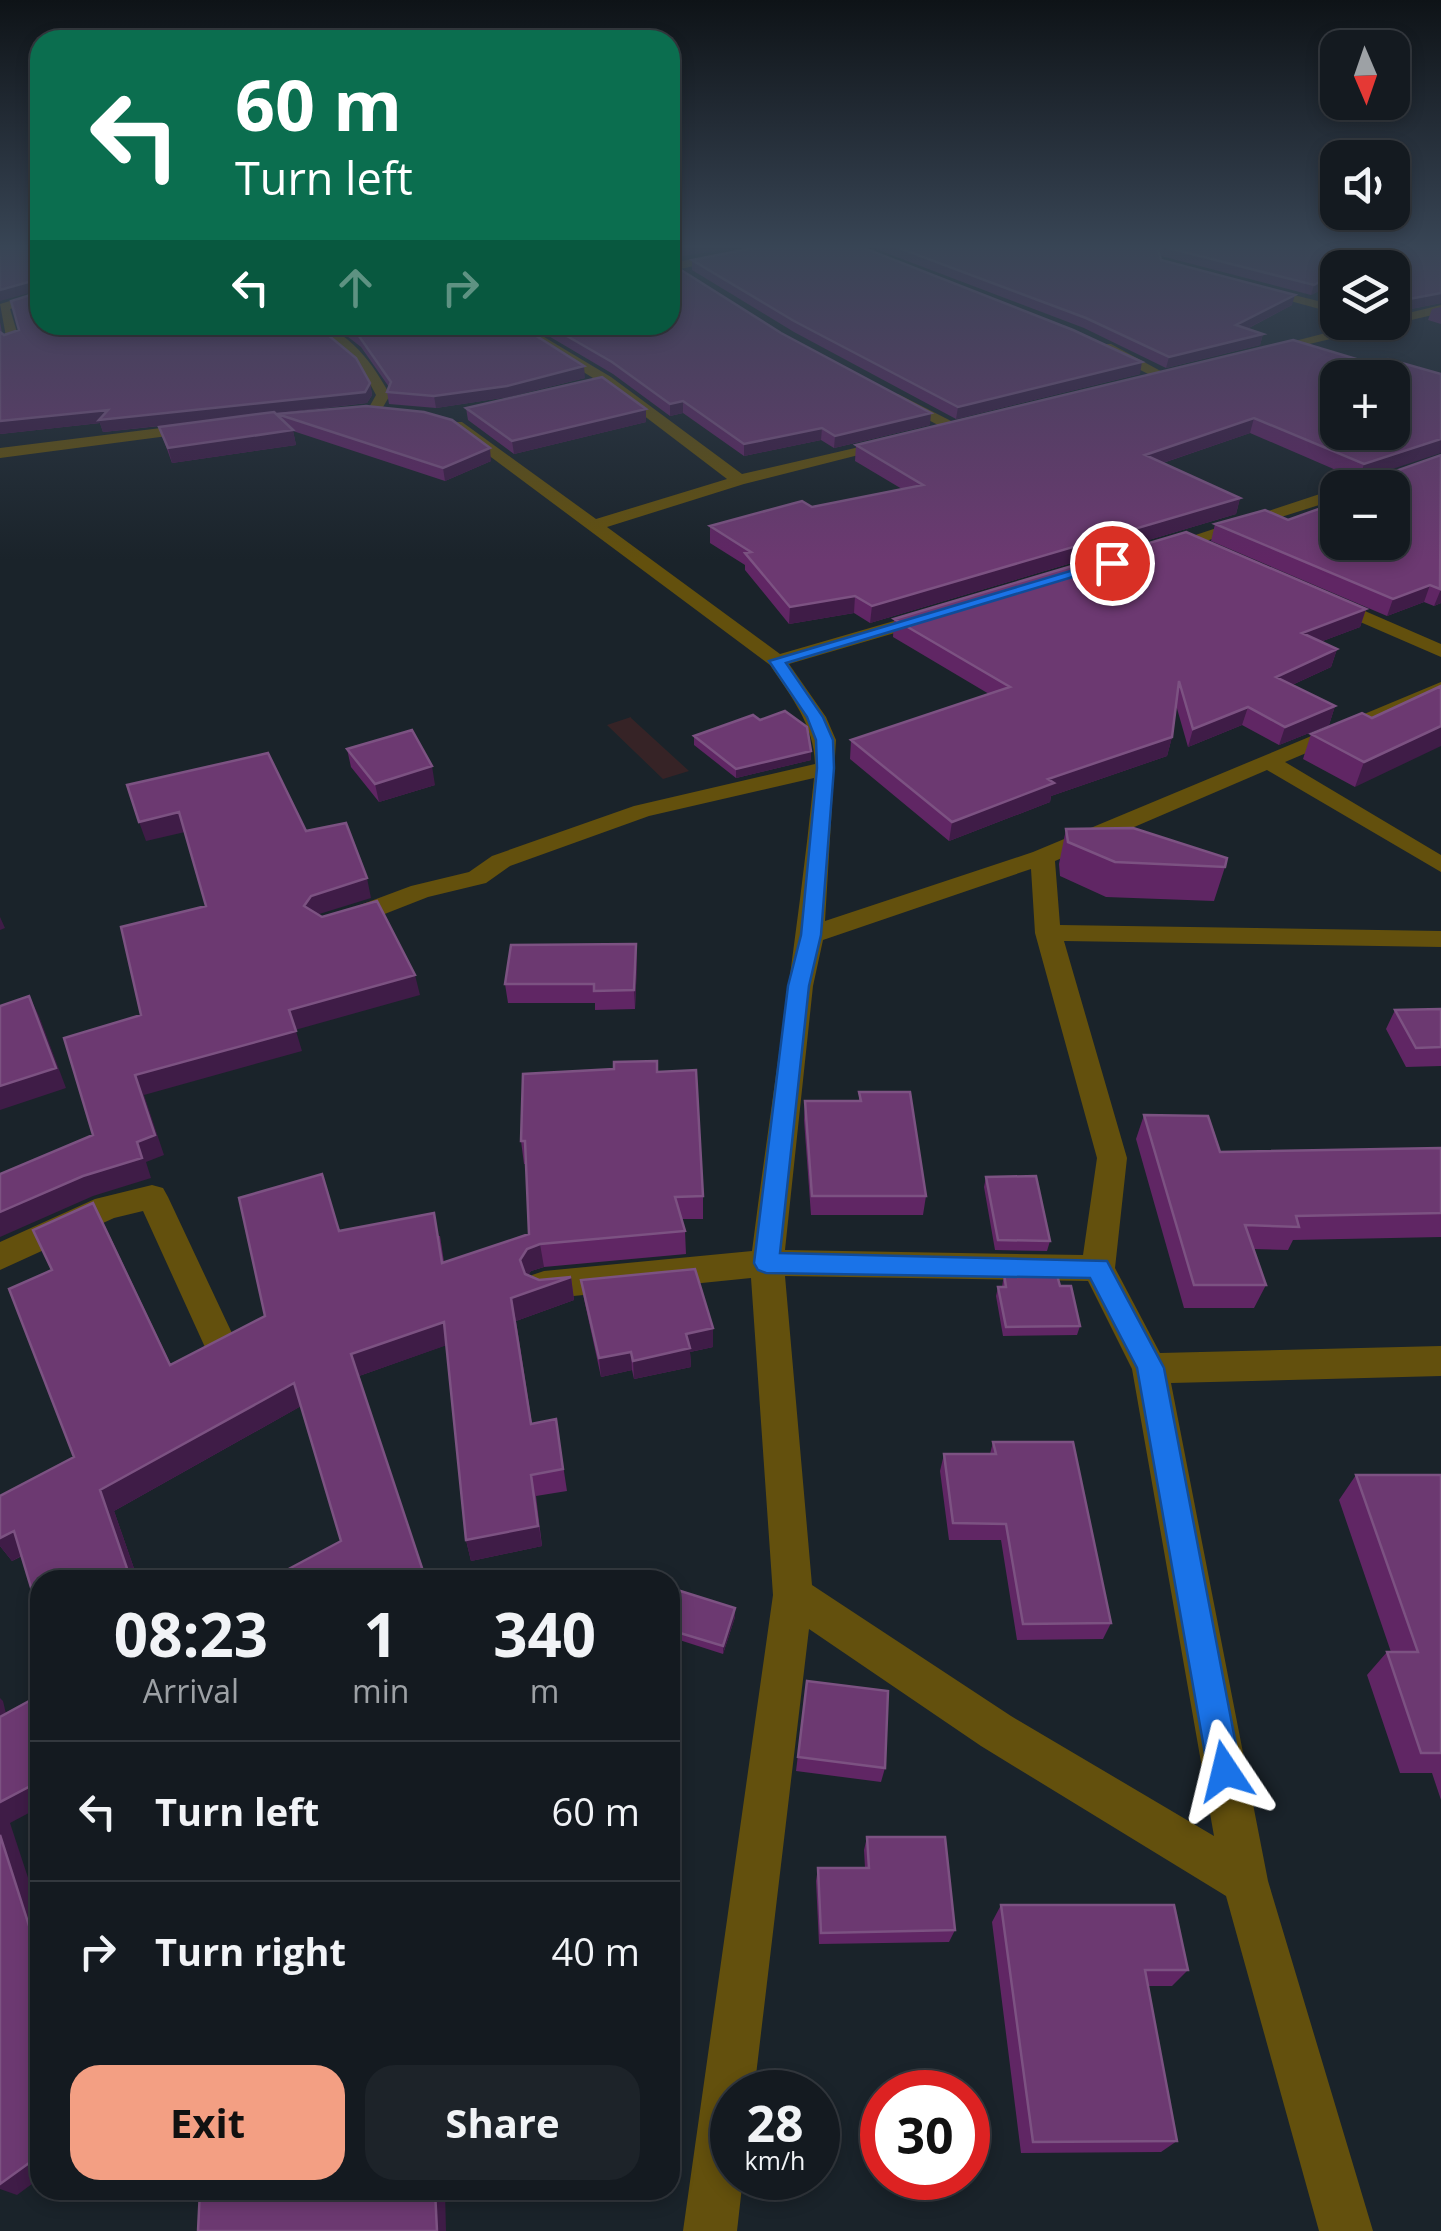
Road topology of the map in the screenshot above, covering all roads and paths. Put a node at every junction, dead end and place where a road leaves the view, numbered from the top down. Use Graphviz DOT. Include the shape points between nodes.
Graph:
graph roads {
  1 [pos="351,352"];
  2 [pos="555,352"];
  3 [pos="1115,352"];
  4 [pos="1259,352"];
  5 [pos="1255,353"];
  6 [pos="1180,370"];
  7 [pos="1161,375"];
  8 [pos="1143,380"];
  9 [pos="889,393"];
  10 [pos="473,411"];
  11 [pos="356,412"];
  12 [pos="975,424"];
  13 [pos="224,426"];
  14 [pos="956,429"];
  15 [pos="938,434"];
  16 [pos="920,438"];
  17 [pos="0,452"];
  18 [pos="1441,460"];
  19 [pos="1410,470"];
  20 [pos="739,480"];
  21 [pos="1320,500"];
  22 [pos="593,526"];
  23 [pos="1187,542"];
  24 [pos="1220,555"];
  25 [pos="1131,558"];
  26 [pos="1305,590"];
  27 [pos="944,612"];
  28 [pos="1441,650"];
  29 [pos="777,661"];
  30 [pos="1441,688"];
  31 [pos="1266,760"];
  32 [pos="826,768"];
  33 [pos="1042,857"];
  34 [pos="1441,865"];
  35 [pos="326,925"];
  36 [pos="1048,933"];
  37 [pos="811,935"];
  38 [pos="1441,938"];
  39 [pos="0,1257"];
  40 [pos="766,1263"];
  41 [pos="1098,1268"];
  42 [pos="544,1285"];
  43 [pos="221,1346"];
  44 [pos="1441,1361"];
  45 [pos="1150,1368"];
  46 [pos="793,1596"];
  47 [pos="1245,1881"];
  48 [pos="710,2231"];
  49 [pos="1346,2231"];
  1 -- 11 [label="street" via="367,365 382,394 382,412"];
  2 -- 20 [label="street"];
  3 -- 7 [label="street"];
  4 -- 5 [label="street"];
  6 -- 7 [label="street"];
  7 -- 8 [label="street"];
  9 -- 14 [label="street"];
  10 -- 22 [label="street" via="436,417 460,426"];
  12 -- 14 [label="street"];
  13 -- 17 [label="street"];
  14 -- 15 [label="street"];
  16 -- 20 [label="street"];
  18 -- 19 [label="street"];
  20 -- 22 [label="street"];
  21 -- 23 [label="street"];
  22 -- 29 [label="street"];
  23 -- 24 [label="street"];
  23 -- 25 [label="street"];
  26 -- 28 [label="street"];
  27 -- 29 [label="street"];
  29 -- 32 [label="street" via="815,717"];
  30 -- 31 [label="street"];
  31 -- 33 [label="street"];
  31 -- 34 [label="street"];
  32 -- 35 [label="street" via="642,811 500,860 477,878"];
  32 -- 37 [label="street"];
  33 -- 36 [label="street"];
  33 -- 37 [label="street"];
  36 -- 38 [label="street"];
  36 -- 41 [label="street" via="1112,1158"];
  37 -- 40 [label="street" via="798,986"];
  39 -- 43 [label="street" via="106,1208 152,1197"];
  40 -- 41 [label="street"];
  40 -- 42 [label="street"];
  40 -- 46 [label="street"];
  41 -- 45 [label="street"];
  44 -- 45 [label="street"];
  45 -- 47 [label="street"];
  46 -- 47 [label="street" via="996,1731"];
  46 -- 48 [label="street"];
  47 -- 49 [label="street"];
}
